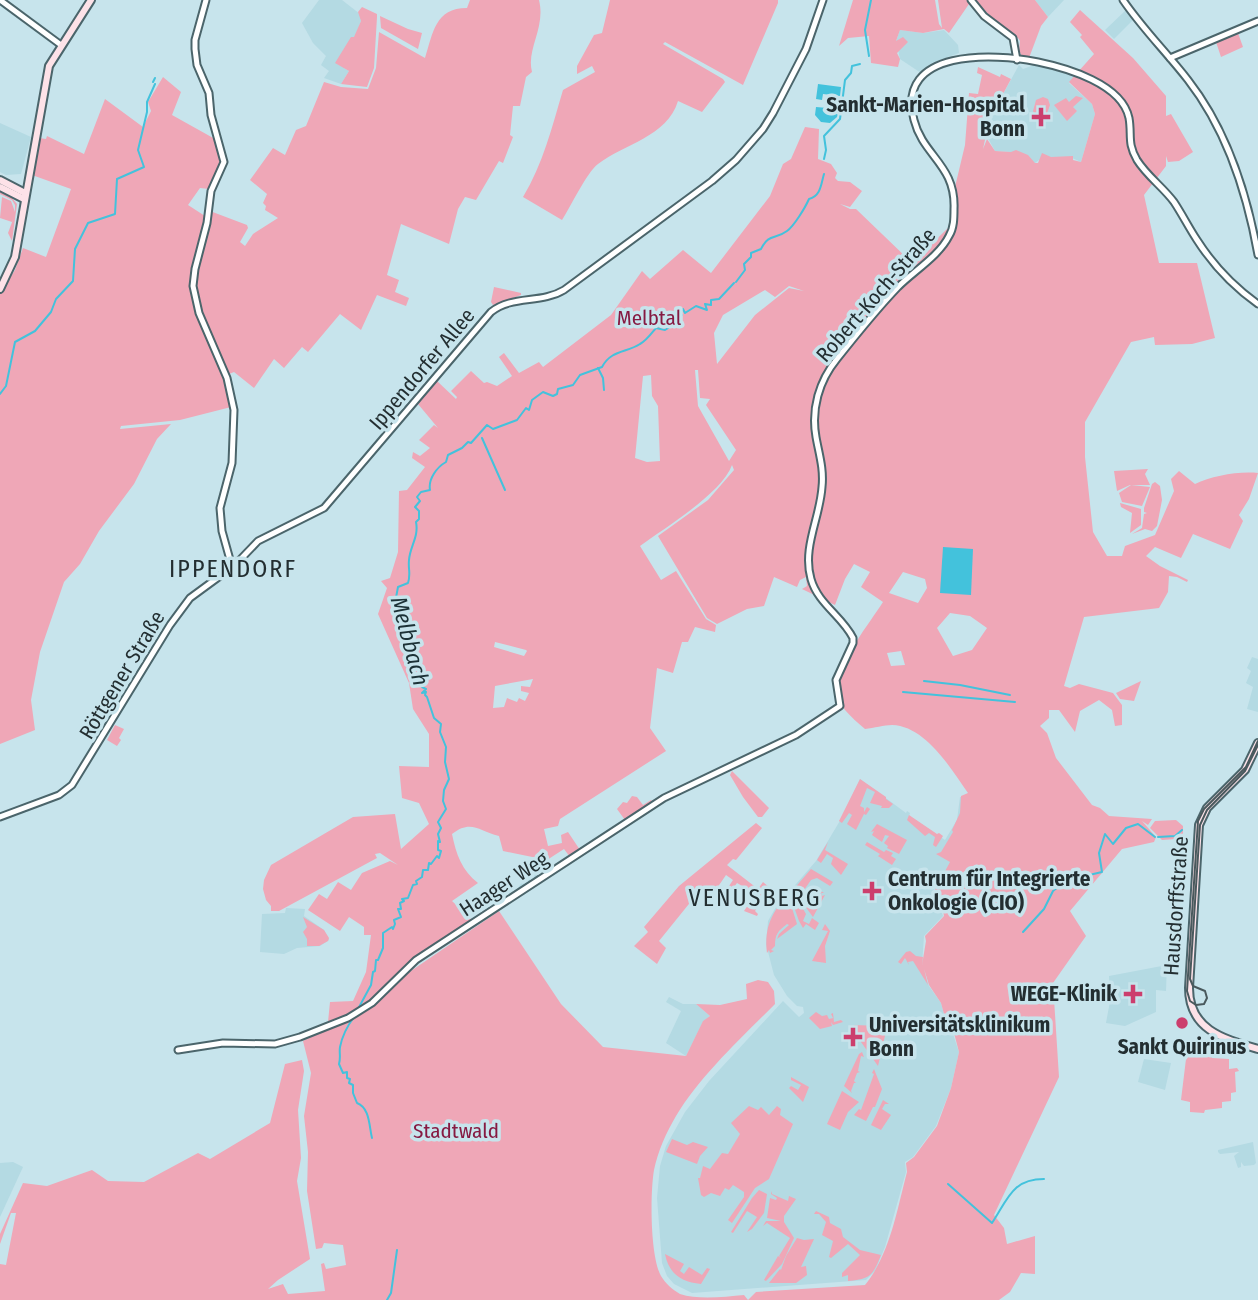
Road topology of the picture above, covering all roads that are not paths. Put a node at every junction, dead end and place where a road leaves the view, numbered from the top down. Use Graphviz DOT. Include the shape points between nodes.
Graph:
graph roads {
  1 [pos="0,0"];
  2 [pos="91,0"];
  3 [pos="206,0"];
  4 [pos="823,0"];
  5 [pos="971,0"];
  6 [pos="1122,0"];
  7 [pos="1258,21"];
  8 [pos="63,43"];
  9 [pos="1015,48"];
  10 [pos="1170,58"];
  11 [pos="1003,59"];
  12 [pos="1017,60"];
  13 [pos="27,179"];
  14 [pos="0,180"];
  15 [pos="10,185"];
  16 [pos="0,187"];
  17 [pos="24,196"];
  18 [pos="1258,255"];
  19 [pos="0,289"];
  20 [pos="1257,302"];
  21 [pos="303,519"];
  22 [pos="232,567"];
  23 [pos="840,706"];
  24 [pos="1258,743"];
  25 [pos="0,817"];
  26 [pos="1258,1049"];
  27 [pos="178,1050"];
  1 -- 8 [label="street"];
  2 -- 8 [label="main road"];
  3 -- 22 [label="street" via="195,40 197,65 209,93 224,162 210,195 194,293 224,367 234,410 232,463 220,508"];
  4 -- 21 [label="street, Ippendorfer Allee" via="806,48 766,124 733,163 559,293 507,303 491,312 324,508"];
  5 -- 9 [label="street" via="1013,38"];
  6 -- 10 [label="street"];
  7 -- 10 [label="street"];
  8 -- 13 [label="main road" via="47,70"];
  9 -- 11 [label="street"];
  9 -- 12 [label="street"];
  10 -- 18 [label="street" via="1198,94 1229,152"];
  11 -- 12 [label="street, Robert-Koch-Straße"];
  11 -- 23 [label="street, Robert-Koch-Straße" via="952,60 932,68 916,87 914,121 952,184 952,228 944,243 890,296 837,359 817,396 814,428 822,488 809,566 821,600 853,638 836,680"];
  12 -- 20 [label="street, Robert-Koch-Straße" via="1089,77 1103,86 1127,112 1132,150 1147,174 1175,204 1212,260"];
  13 -- 15 [label="main road"];
  13 -- 17 [label="main road"];
  14 -- 15 [label="main road"];
  15 -- 17 [label="main road"];
  16 -- 17 [label="main road"];
  17 -- 19 [label="main road" via="15,257"];
  21 -- 22 [label="street, Röttgener Straße" via="261,539"];
  22 -- 25 [label="street, Röttgener Straße" via="180,610 72,785 56,796"];
  23 -- 27 [label="street, Haager Weg" via="796,735 657,802 416,960 372,1003 348,1018 275,1044 223,1043"];
  24 -- 26 [label="main road, Hausdorffstraße" via="1245,770 1207,808 1199,825 1189,985 1198,1021"];
}
